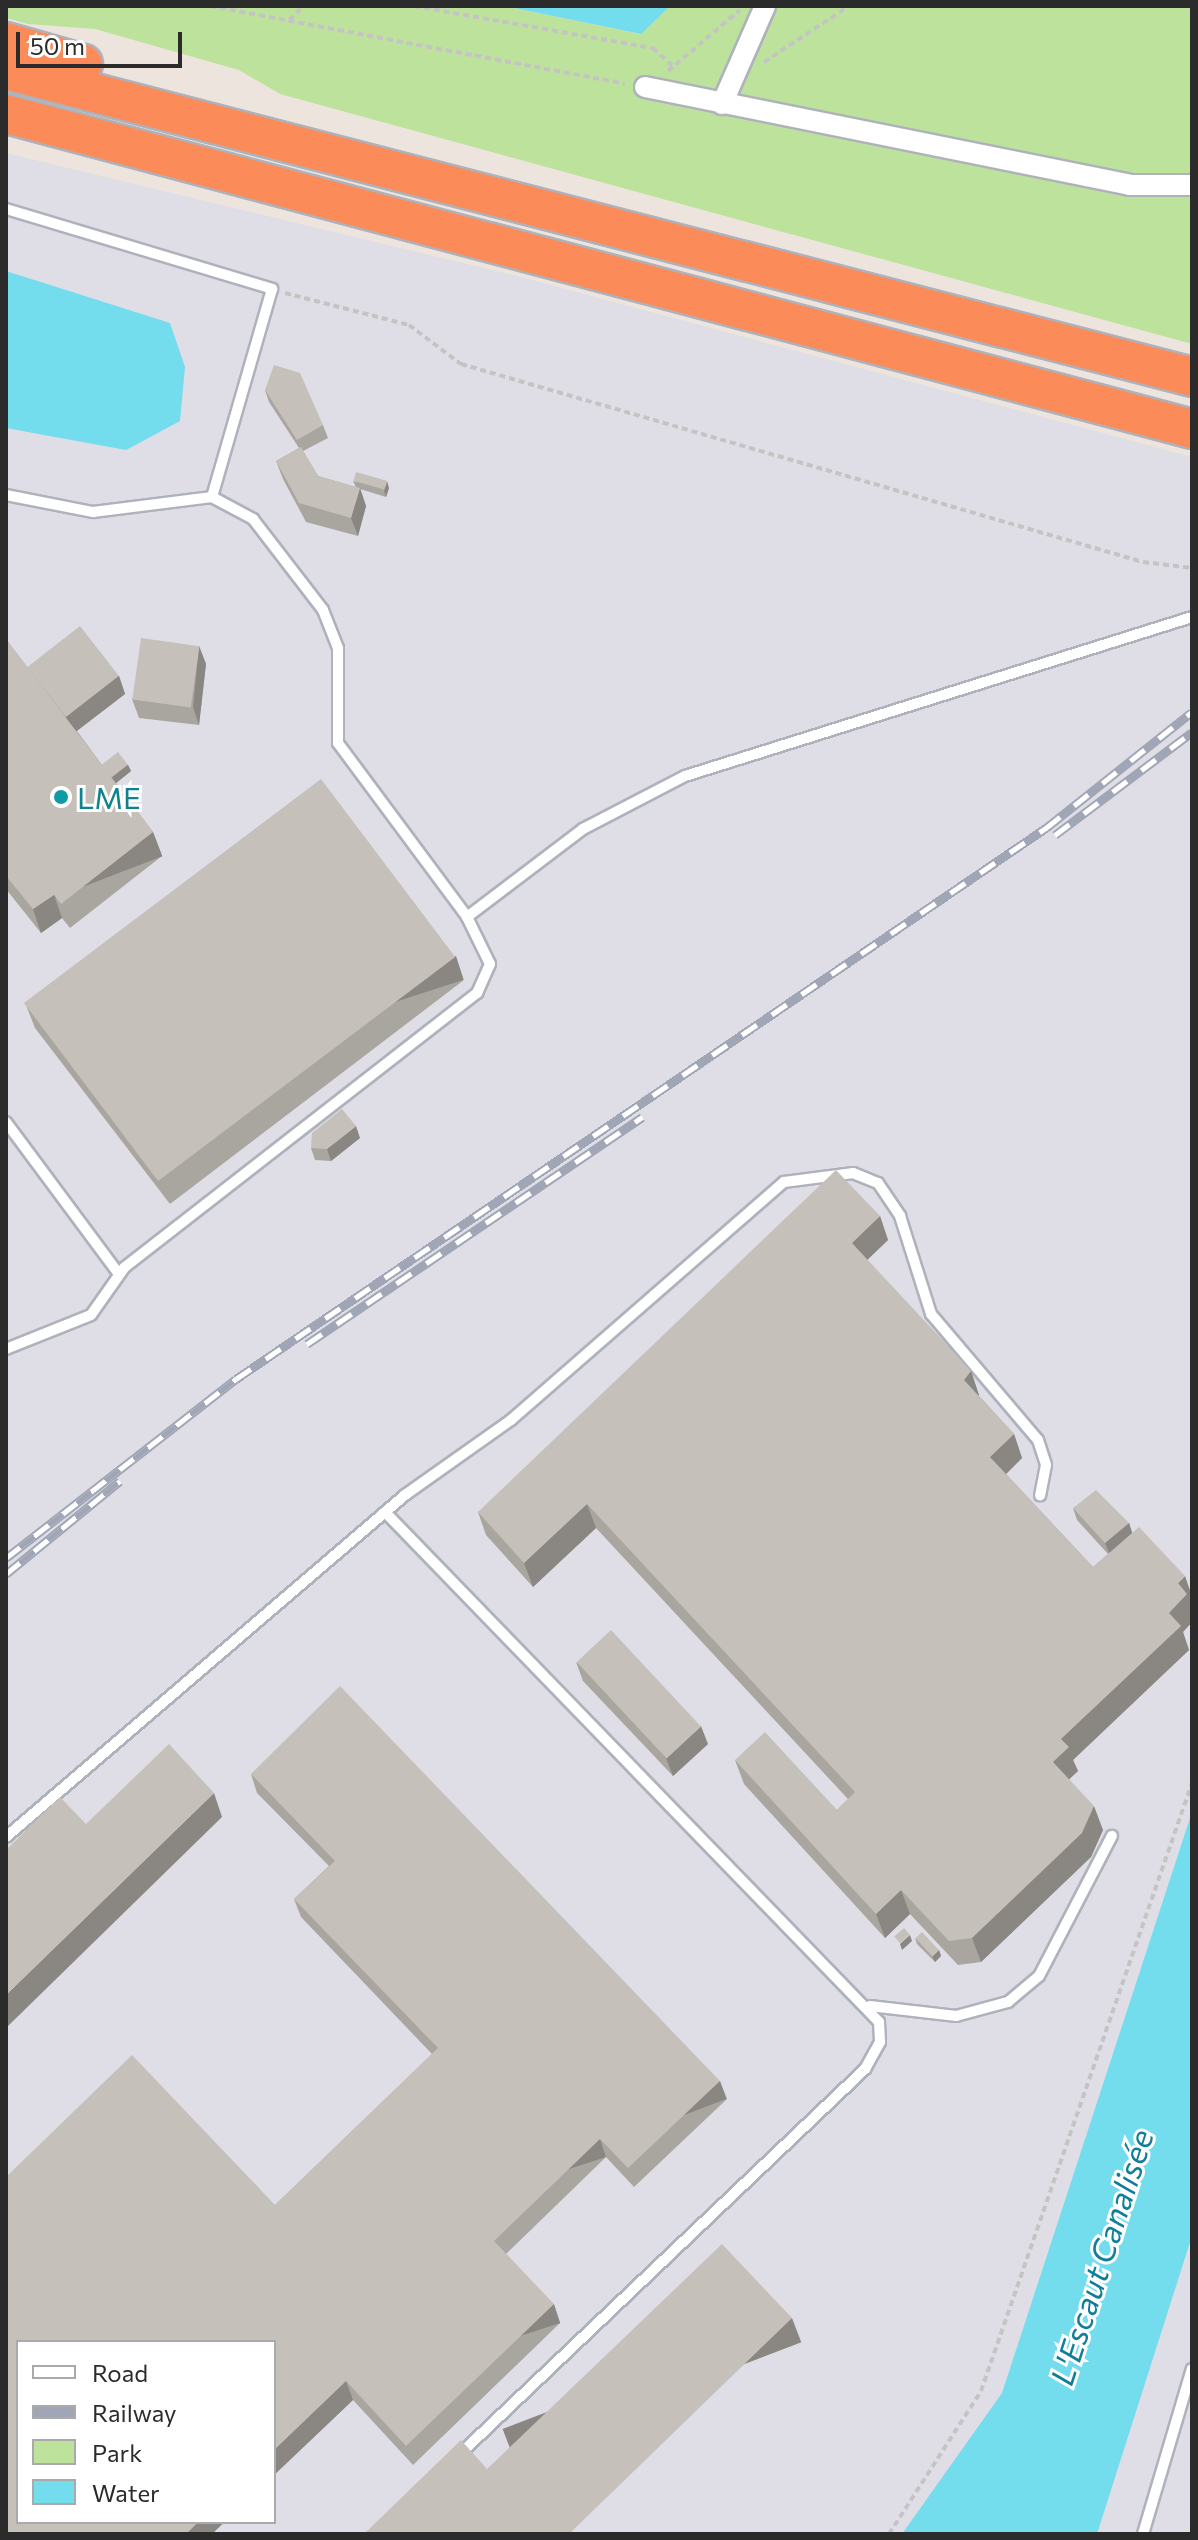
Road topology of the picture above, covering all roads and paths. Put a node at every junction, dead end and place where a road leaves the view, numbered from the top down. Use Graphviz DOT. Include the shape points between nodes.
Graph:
graph roads {
  1 [pos="210,6"];
  2 [pos="304,6"];
  3 [pos="414,6"];
  4 [pos="745,6"];
  5 [pos="765,6"];
  6 [pos="849,6"];
  7 [pos="289,20"];
  8 [pos="6,42"];
  9 [pos="674,67"];
  10 [pos="6,70"];
  11 [pos="731,75"];
  12 [pos="645,87"];
  13 [pos="722,104"];
  14 [pos="6,114"];
  15 [pos="262,132"];
  16 [pos="1192,185"];
  17 [pos="6,209"];
  18 [pos="272,289"];
  19 [pos="1192,377"];
  20 [pos="1192,429"];
  21 [pos="6,495"];
  22 [pos="212,497"];
  23 [pos="1192,568"];
  24 [pos="1192,617"];
  25 [pos="467,917"];
  26 [pos="6,1122"];
  27 [pos="119,1274"];
  28 [pos="6,1349"];
  29 [pos="1040,1495"];
  30 [pos="385,1512"];
  31 [pos="1192,1783"];
  32 [pos="1112,1836"];
  33 [pos="6,1837"];
  34 [pos="868,2006"];
  35 [pos="1192,2369"];
  36 [pos="443,2470"];
  37 [pos="889,2534"];
  38 [pos="1143,2534"];
  1 -- 7 [label="path"];
  2 -- 7 [label="path"];
  3 -- 9 [label="path" via="653,48"];
  4 -- 9 [label="path"];
  5 -- 11 [label="street"];
  6 -- 11 [label="path" via="751,71"];
  7 -- 12 [label="path"];
  8 -- 15 [label="highway"];
  9 -- 12 [label="path"];
  10 -- 15 [label="highway"];
  11 -- 13 [label="street"];
  12 -- 13 [label="street"];
  13 -- 16 [label="street" via="1129,185"];
  14 -- 20 [label="highway"];
  15 -- 19 [label="highway"];
  17 -- 18 [label="lane"];
  18 -- 22 [label="lane"];
  18 -- 23 [label="path" via="409,325 461,364 1143,562"];
  21 -- 22 [label="lane" via="93,512"];
  22 -- 25 [label="lane" via="253,519 323,610 338,648 338,743"];
  24 -- 25 [label="lane" via="711,765 583,829"];
  25 -- 27 [label="lane" via="490,964 477,993"];
  26 -- 27 [label="lane"];
  27 -- 28 [label="lane" via="91,1315"];
  29 -- 30 [label="lane" via="1046,1465 1038,1440 931,1314 889,1198 878,1183 853,1173 814,1173 784,1182 511,1420"];
  30 -- 33 [label="lane"];
  30 -- 34 [label="lane"];
  31 -- 37 [label="path" via="981,2391"];
  32 -- 34 [label="lane" via="1039,1976 1008,2002 928,2016"];
  34 -- 36 [label="lane" via="880,2042 865,2069"];
  35 -- 38 [label="lane"];
}
